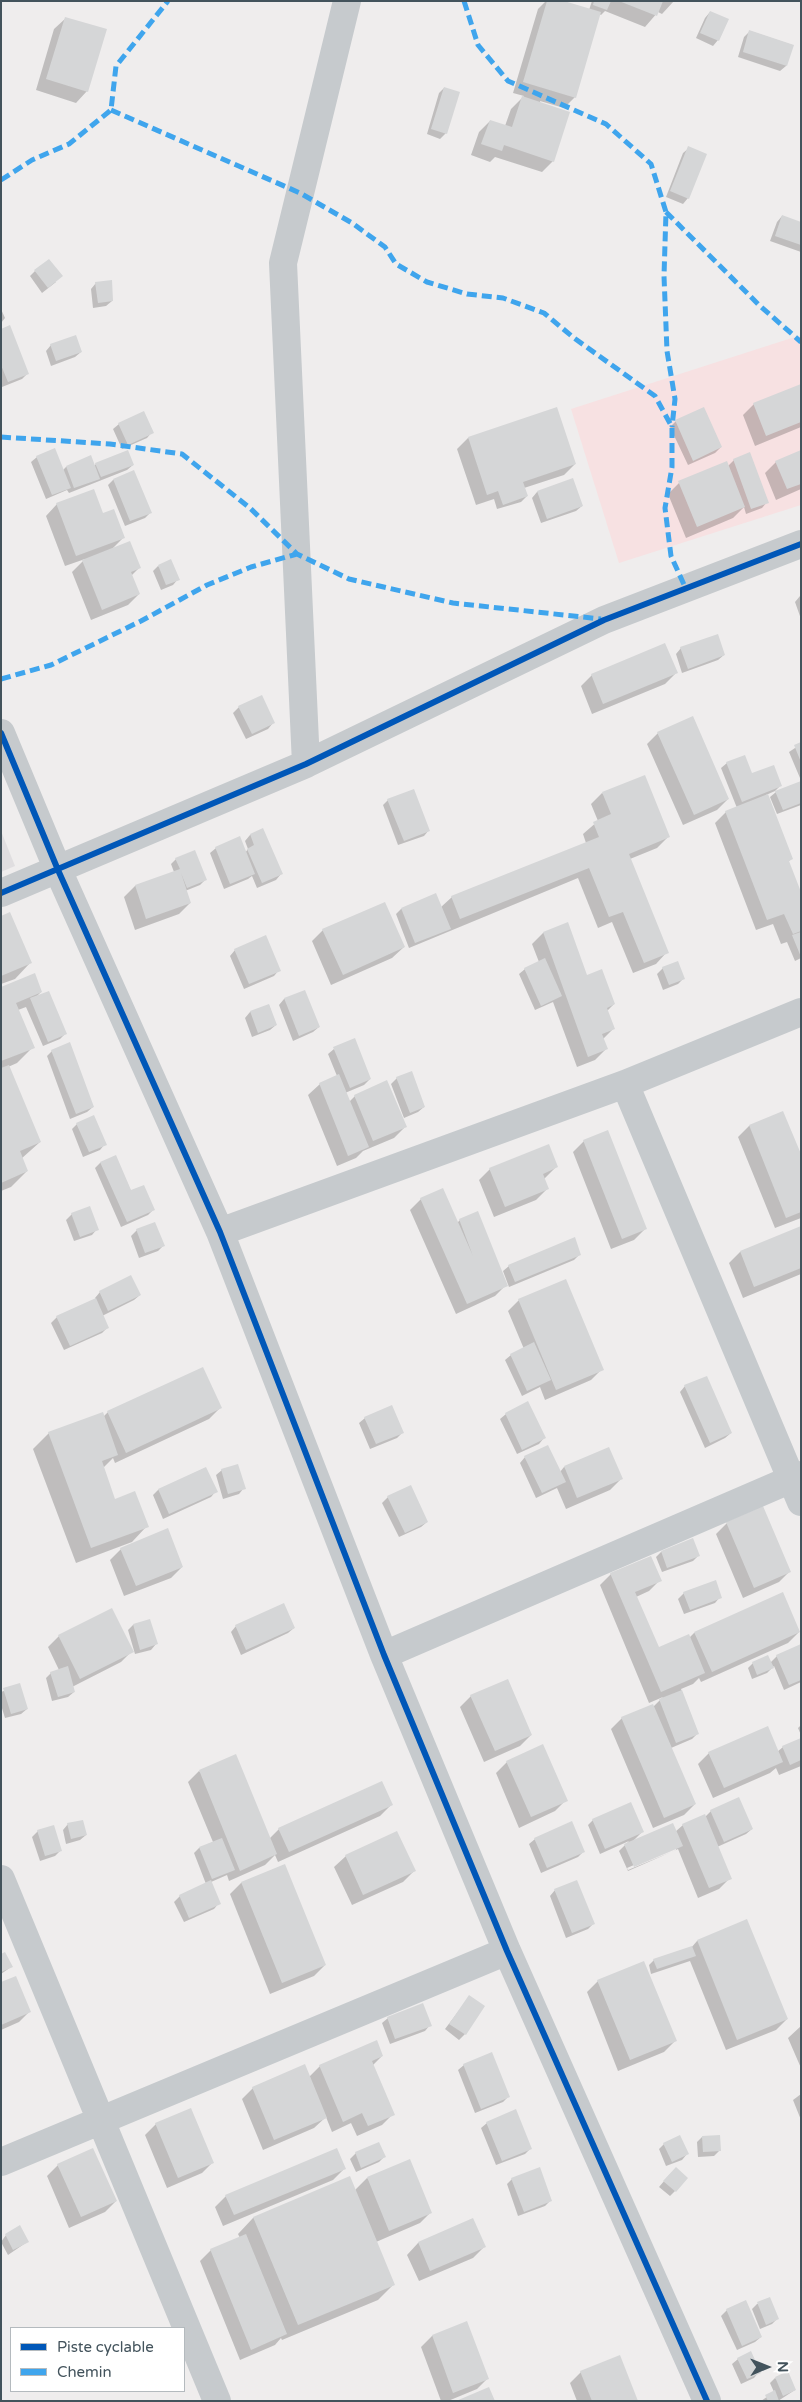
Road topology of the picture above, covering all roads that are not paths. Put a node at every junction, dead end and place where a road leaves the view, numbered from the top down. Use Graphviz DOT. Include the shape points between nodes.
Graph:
graph roads {
  1 [pos="347,1"];
  2 [pos="801,544"];
  3 [pos="1,733"];
  4 [pos="306,764"];
  5 [pos="58,870"];
  6 [pos="1,893"];
  7 [pos="801,1012"];
  8 [pos="625,1084"];
  9 [pos="220,1232"];
  10 [pos="798,1485"];
  11 [pos="384,1655"];
  12 [pos="1,1879"];
  13 [pos="507,1951"];
  14 [pos="101,2120"];
  15 [pos="1,2162"];
  16 [pos="216,2401"];
  17 [pos="707,2401"];
  1 -- 4 [label="street" via="283,263"];
  2 -- 4 [label="street" via="604,620"];
  3 -- 5 [label="street"];
  4 -- 5 [label="street"];
  5 -- 6 [label="street"];
  5 -- 9 [label="street"];
  7 -- 8 [label="street"];
  8 -- 9 [label="street"];
  8 -- 10 [label="street"];
  9 -- 11 [label="street"];
  10 -- 11 [label="street"];
  11 -- 13 [label="street"];
  12 -- 14 [label="street"];
  13 -- 14 [label="street"];
  13 -- 17 [label="street"];
  14 -- 15 [label="street"];
  14 -- 16 [label="street"];
}
